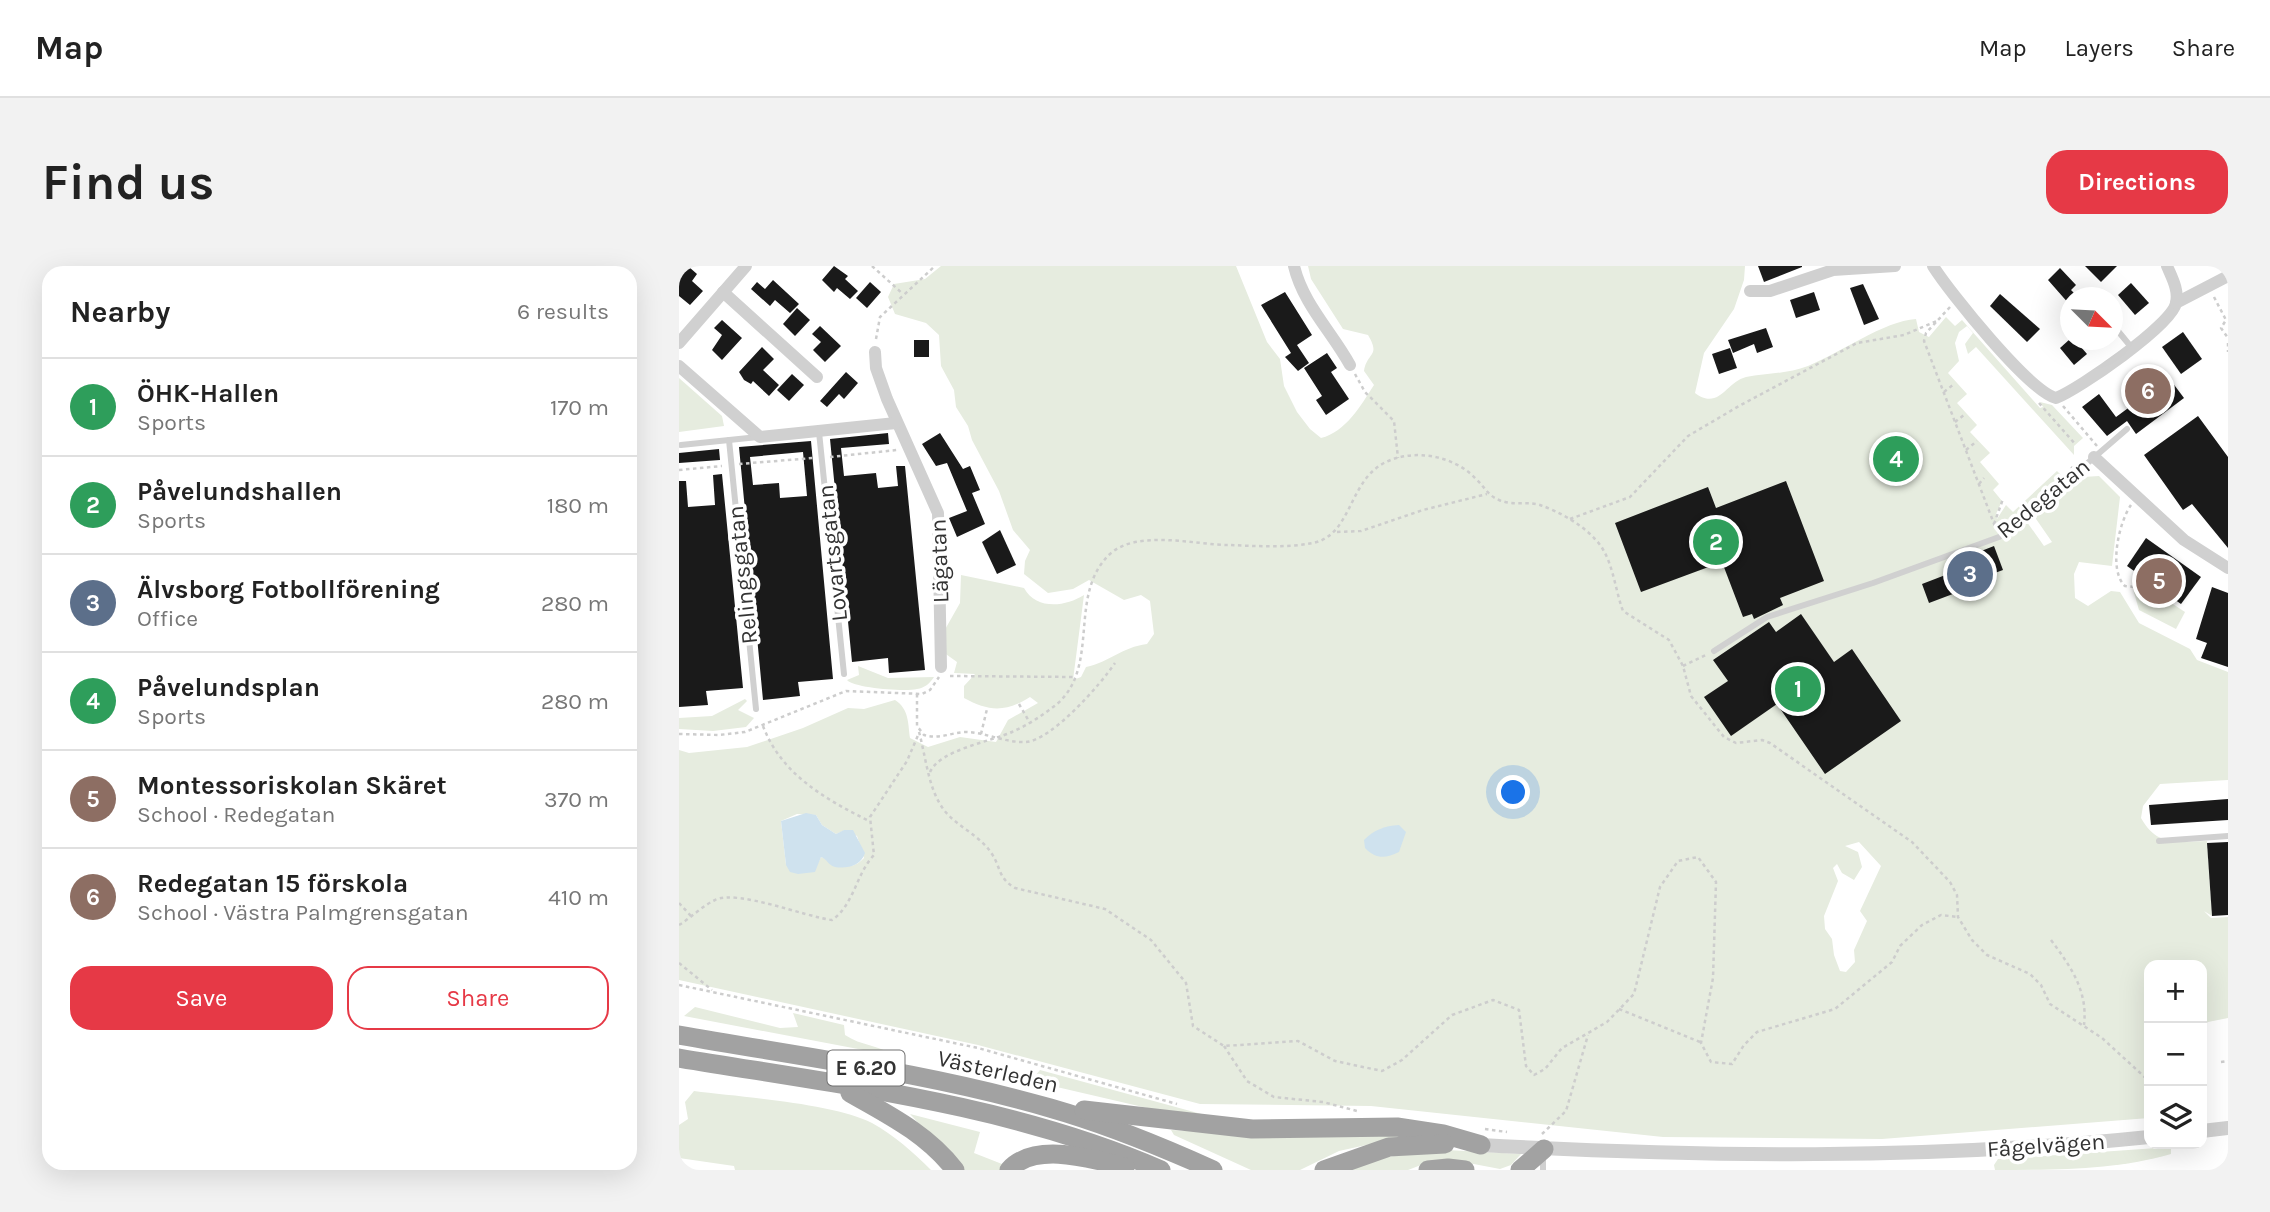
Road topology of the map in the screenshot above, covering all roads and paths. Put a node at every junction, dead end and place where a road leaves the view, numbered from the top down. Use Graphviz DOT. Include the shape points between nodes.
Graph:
graph roads {
  1 [pos="872,266"];
  2 [pos="935,266"];
  3 [pos="1294,266"];
  4 [pos="1895,266"];
  5 [pos="1933,266"];
  6 [pos="2167,266"];
  7 [pos="743,267"];
  8 [pos="2228,276"];
  9 [pos="2209,288"];
  10 [pos="1750,291"];
  11 [pos="723,292"];
  12 [pos="902,294"];
  13 [pos="1958,299"];
  14 [pos="2176,303"];
  15 [pos="1939,320"];
  16 [pos="2123,338"];
  17 [pos="2228,338"];
  18 [pos="679,343"];
  19 [pos="2228,343"];
  20 [pos="2132,348"];
  21 [pos="875,352"];
  22 [pos="2228,352"];
  23 [pos="1350,365"];
  24 [pos="679,366"];
  25 [pos="817,377"];
  26 [pos="1954,384"];
  27 [pos="1944,392"];
  28 [pos="2056,398"];
  29 [pos="2039,403"];
  30 [pos="1964,415"];
  31 [pos="1955,422"];
  32 [pos="896,423"];
  33 [pos="2127,429"];
  34 [pos="819,432"];
  35 [pos="760,437"];
  36 [pos="729,440"];
  37 [pos="1976,441"];
  38 [pos="681,445"];
  39 [pos="2076,445"];
  40 [pos="910,449"];
  41 [pos="1966,450"];
  42 [pos="2097,453"];
  43 [pos="822,457"];
  44 [pos="1398,457"];
  45 [pos="731,465"];
  46 [pos="679,470"];
  47 [pos="1984,478"];
  48 [pos="1979,484"];
  49 [pos="1487,494"];
  50 [pos="2136,497"];
  51 [pos="2003,499"];
  52 [pos="1570,519"];
  53 [pos="1994,524"];
  54 [pos="1336,532"];
  55 [pos="1999,537"];
  56 [pos="2228,568"];
  57 [pos="2151,589"];
  58 [pos="1714,650"];
  59 [pos="1115,663"];
  60 [pos="1682,666"];
  61 [pos="940,671"];
  62 [pos="844,674"];
  63 [pos="1076,677"];
  64 [pos="917,694"];
  65 [pos="1019,704"];
  66 [pos="756,709"];
  67 [pos="987,709"];
  68 [pos="1030,723"];
  69 [pos="763,726"];
  70 [pos="919,732"];
  71 [pos="679,734"];
  72 [pos="981,734"];
  73 [pos="995,737"];
  74 [pos="930,772"];
  75 [pos="869,821"];
  76 [pos="2228,836"];
  77 [pos="2159,841"];
  78 [pos="679,903"];
  79 [pos="692,917"];
  80 [pos="1958,917"];
  81 [pos="679,925"];
  82 [pos="2051,940"];
  83 [pos="679,963"];
  84 [pos="679,985"];
  85 [pos="714,992"];
  86 [pos="1619,1009"];
  87 [pos="2084,1025"];
  88 [pos="1588,1032"];
  89 [pos="679,1035"];
  90 [pos="1700,1043"];
  91 [pos="1224,1046"];
  92 [pos="679,1058"];
  93 [pos="2228,1061"];
  94 [pos="2221,1062"];
  95 [pos="2144,1076"];
  96 [pos="834,1084"];
  97 [pos="1179,1104"];
  98 [pos="1052,1108"];
  99 [pos="1359,1112"];
  100 [pos="2228,1128"];
  101 [pos="2207,1131"];
  102 [pos="1514,1133"];
  103 [pos="1477,1137"];
  104 [pos="2144,1137"];
  105 [pos="1548,1143"];
  106 [pos="955,1170"];
  107 [pos="1009,1170"];
  108 [pos="1136,1170"];
  109 [pos="1161,1170"];
  110 [pos="1213,1170"];
  111 [pos="1324,1170"];
  112 [pos="1428,1170"];
  113 [pos="1465,1170"];
  114 [pos="1520,1170"];
  115 [pos="1542,1170"];
  1 -- 12 [label="path"];
  2 -- 12 [label="path"];
  3 -- 23 [label="street" via="1307,301"];
  4 -- 10 [label="street" via="1833,270 1770,292"];
  5 -- 13 [label="street"];
  6 -- 14 [label="street" via="2176,287"];
  7 -- 11 [label="street"];
  8 -- 9 [label="street"];
  9 -- 14 [label="street"];
  9 -- 17 [label="path" via="2226,320 2221,328"];
  11 -- 18 [label="street"];
  11 -- 25 [label="street"];
  12 -- 21 [label="path" via="880,317"];
  13 -- 15 [label="path"];
  13 -- 28 [label="street" via="2035,387"];
  14 -- 20 [label="street" via="2165,323"];
  15 -- 27 [label="path" via="1924,341"];
  15 -- 52 [label="path" via="1904,335 1857,343 1739,405 1688,436 1630,498"];
  16 -- 20 [label="lane"];
  19 -- 22 [label="path"];
  20 -- 28 [label="street"];
  21 -- 32 [label="street, Lägatan" via="876,369"];
  23 -- 44 [label="path" via="1360,386 1394,421"];
  24 -- 35 [label="street"];
  26 -- 27 [label="path"];
  27 -- 31 [label="path"];
  28 -- 42 [label="path"];
  29 -- 39 [label="path"];
  30 -- 31 [label="path"];
  31 -- 41 [label="path"];
  32 -- 34 [label="street"];
  32 -- 40 [label="street, Lägatan"];
  33 -- 42 [label="lane"];
  34 -- 35 [label="street"];
  34 -- 43 [label="lane, Lovartsgatan"];
  35 -- 36 [label="lane"];
  36 -- 38 [label="lane"];
  36 -- 45 [label="lane, Relingsgatan"];
  37 -- 41 [label="path"];
  40 -- 43 [label="path"];
  40 -- 61 [label="street, Lägatan" via="938,513"];
  41 -- 48 [label="path"];
  42 -- 50 [label="street, Redegatan"];
  42 -- 55 [label="lane, Redegatan" via="2083,467 2073,469 2065,485 2028,517"];
  43 -- 45 [label="path"];
  43 -- 62 [label="lane, Lovartsgatan"];
  44 -- 49 [label="path" via="1431,456 1454,463 1477,479"];
  44 -- 54 [label="path" via="1376,468 1362,483"];
  45 -- 46 [label="path"];
  45 -- 66 [label="lane, Relingsgatan"];
  47 -- 48 [label="path"];
  48 -- 53 [label="path"];
  49 -- 52 [label="path" via="1518,505 1539,505"];
  49 -- 54 [label="path" via="1361,531"];
  50 -- 56 [label="street, Redegatan" via="2184,540"];
  50 -- 57 [label="path" via="2125,514 2117,552 2119,577 2125,586"];
  51 -- 53 [label="path"];
  52 -- 60 [label="path" via="1600,545 1626,615 1664,635"];
  53 -- 55 [label="path"];
  54 -- 63 [label="path" via="1314,543 1226,545 1168,539 1139,542 1111,553 1089,587"];
  55 -- 58 [label="lane, Redegatan" via="1767,617"];
  58 -- 60 [label="path"];
  59 -- 73 [label="path" via="1091,695 1042,736 1024,742"];
  60 -- 80 [label="path" via="1691,696 1724,737 1736,743 1770,743 1912,842 1950,882 1957,895"];
  61 -- 63 [label="path"];
  61 -- 64 [label="path" via="930,690"];
  63 -- 68 [label="path" via="1061,701"];
  64 -- 69 [label="path" via="846,691"];
  64 -- 70 [label="path"];
  65 -- 68 [label="path"];
  67 -- 72 [label="path"];
  68 -- 73 [label="path"];
  69 -- 71 [label="path" via="732,734"];
  69 -- 75 [label="path" via="772,748 790,771 840,807"];
  70 -- 72 [label="path" via="937,737"];
  70 -- 74 [label="path"];
  70 -- 75 [label="path" via="911,755"];
  72 -- 73 [label="path"];
  73 -- 74 [label="path" via="940,758"];
  74 -- 91 [label="path" via="933,792 944,810 993,855 997,872 1006,883 1105,909 1151,940 1186,983 1193,1026"];
  75 -- 79 [label="path" via="874,855 865,864 843,913 832,920 725,897"];
  76 -- 77 [label="lane"];
  78 -- 79 [label="path"];
  79 -- 81 [label="path"];
  80 -- 87 [label="path" via="1987,955 2030,974 2042,985 2050,1004"];
  80 -- 90 [label="path" via="1941,915 1922,925 1900,946 1892,962 1835,1009 1757,1032 1732,1064 1711,1062"];
  82 -- 87 [label="path" via="2079,983 2086,1006"];
  83 -- 85 [label="path"];
  84 -- 85 [label="path"];
  85 -- 97 [label="path" via="978,1048"];
  86 -- 88 [label="path"];
  86 -- 90 [label="path"];
  86 -- 90 [label="path" via="1634,994 1660,887 1678,861 1699,857 1716,882 1713,978"];
  87 -- 95 [label="path"];
  88 -- 91 [label="path" via="1562,1048 1534,1075 1526,1066 1519,1010 1493,1000 1452,1015 1382,1072 1335,1061 1298,1041"];
  88 -- 105 [label="path" via="1566,1111 1540,1136"];
  89 -- 98 [label="highway, Västerleden / E 6.20" via="940,1082"];
  91 -- 99 [label="path" via="1248,1080 1274,1097 1323,1102"];
  92 -- 96 [label="highway, Västerleden / E 6.20"];
  93 -- 94 [label="path"];
  96 -- 106 [label="highway" via="908,1126"];
  96 -- 109 [label="highway, Västerleden / E 6.20" via="1008,1119"];
  98 -- 103 [label="highway" via="1252,1129 1397,1127"];
  98 -- 110 [label="highway, Västerleden / E 6.20" via="1115,1128"];
  100 -- 101 [label="street"];
  102 -- 103 [label="path"];
  103 -- 105 [label="street, Fågelvägen"];
  103 -- 111 [label="highway" via="1389,1147"];
  104 -- 105 [label="street, Fågelvägen" via="1864,1155 1729,1155"];
  105 -- 114 [label="highway"];
  105 -- 115 [label="lane"];
  107 -- 108 [label="highway" via="1020,1160 1043,1155"];
  112 -- 113 [label="highway"];
}
